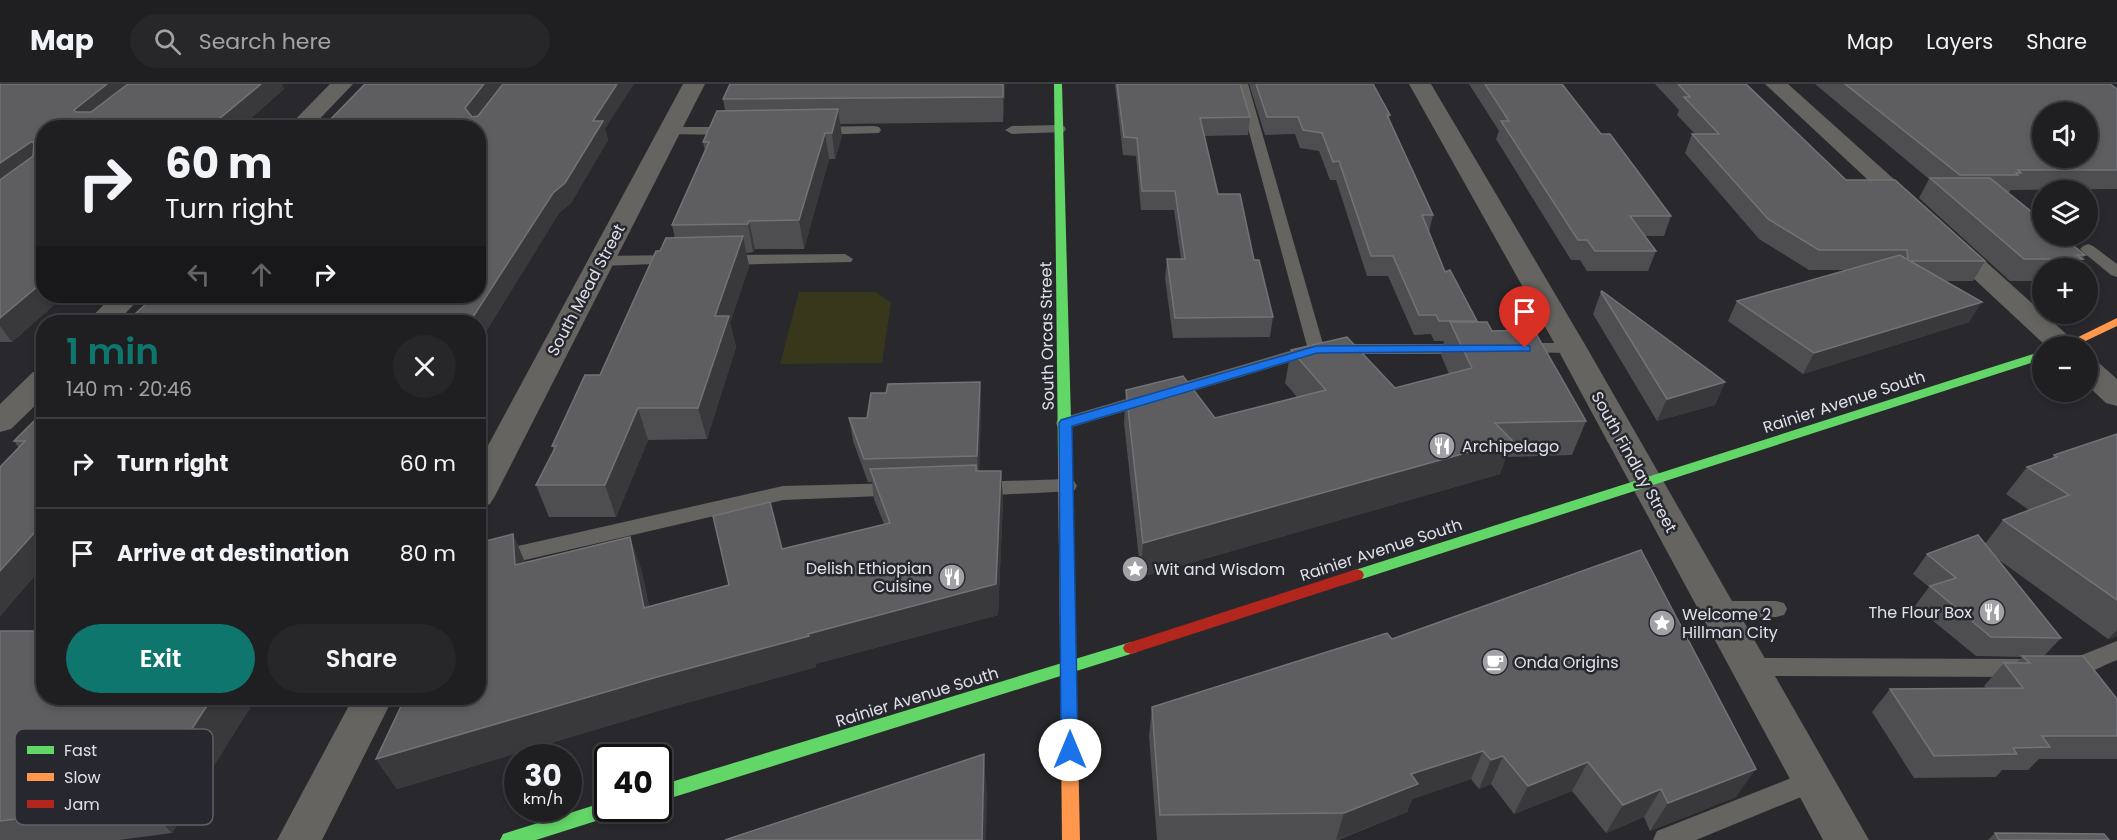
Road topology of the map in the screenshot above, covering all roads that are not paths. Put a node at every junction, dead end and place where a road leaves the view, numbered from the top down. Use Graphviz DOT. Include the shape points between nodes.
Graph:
graph roads {
  1 [pos="342,84"];
  2 [pos="694,84"];
  3 [pos="1058,84"];
  4 [pos="1242,84"];
  5 [pos="1420,84"];
  6 [pos="1776,84"];
  7 [pos="306,120"];
  8 [pos="1059,129"];
  9 [pos="874,130"];
  10 [pos="1012,130"];
  11 [pos="669,131"];
  12 [pos="750,131"];
  13 [pos="795,131"];
  14 [pos="2088,249"];
  15 [pos="845,259"];
  16 [pos="601,261"];
  17 [pos="2117,272"];
  18 [pos="121,303"];
  19 [pos="108,315"];
  20 [pos="2117,322"];
  21 [pos="2054,336"];
  22 [pos="2087,336"];
  23 [pos="1502,348"];
  24 [pos="1572,348"];
  25 [pos="1316,349"];
  26 [pos="1479,349"];
  27 [pos="2032,359"];
  28 [pos="2098,378"];
  29 [pos="36,387"];
  30 [pos="2117,396"];
  31 [pos="0,422"];
  32 [pos="1065,423"];
  33 [pos="486,481"];
  34 [pos="1645,482"];
  35 [pos="1067,486"];
  36 [pos="958,489"];
  37 [pos="923,490"];
  38 [pos="486,561"];
  39 [pos="1717,609"];
  40 [pos="1776,609"];
  41 [pos="2117,650"];
  42 [pos="1069,667"];
  43 [pos="1750,667"];
  44 [pos="370,705"];
  45 [pos="1814,780"];
  46 [pos="672,790"];
  47 [pos="594,814"];
  48 [pos="299,840"];
  49 [pos="509,840"];
  50 [pos="1071,840"];
  51 [pos="1666,840"];
  52 [pos="1847,840"];
  1 -- 7 [label="street"];
  2 -- 11 [label="street, South Mead Street"];
  3 -- 8 [label="main road, South Orcas Street"];
  4 -- 25 [label="lane"];
  5 -- 24 [label="street, South Findlay Street"];
  6 -- 21 [label="street"];
  8 -- 10 [label="lane"];
  8 -- 32 [label="main road, South Orcas Street"];
  9 -- 13 [label="lane"];
  11 -- 12 [label="lane"];
  11 -- 16 [label="street, South Mead Street"];
  14 -- 17 [label="lane"];
  15 -- 16 [label="lane"];
  16 -- 33 [label="street, South Mead Street"];
  18 -- 19 [label="street"];
  20 -- 22 [label="main road"];
  23 -- 24 [label="lane"];
  24 -- 34 [label="street, South Findlay Street"];
  25 -- 26 [label="lane"];
  25 -- 32 [label="lane"];
  27 -- 34 [label="main road, Rainier Avenue South"];
  28 -- 30 [label="street"];
  29 -- 31 [label="street"];
  32 -- 35 [label="main road, South Orcas Street"];
  34 -- 39 [label="street, South Findlay Street"];
  34 -- 42 [label="main road, Rainier Avenue South"];
  35 -- 36 [label="lane"];
  35 -- 42 [label="main road, South Orcas Street"];
  37 -- 38 [label="lane" via="783,493"];
  39 -- 40 [label="lane"];
  39 -- 43 [label="street, South Findlay Street"];
  41 -- 43 [label="lane" via="2081,677"];
  42 -- 46 [label="main road, Rainier Avenue South"];
  42 -- 50 [label="main road, South Orcas Street"];
  43 -- 45 [label="street, South Findlay Street"];
  44 -- 48 [label="street"];
  45 -- 51 [label="lane"];
  45 -- 52 [label="street, South Findlay Street"];
  47 -- 49 [label="main road"];
}
